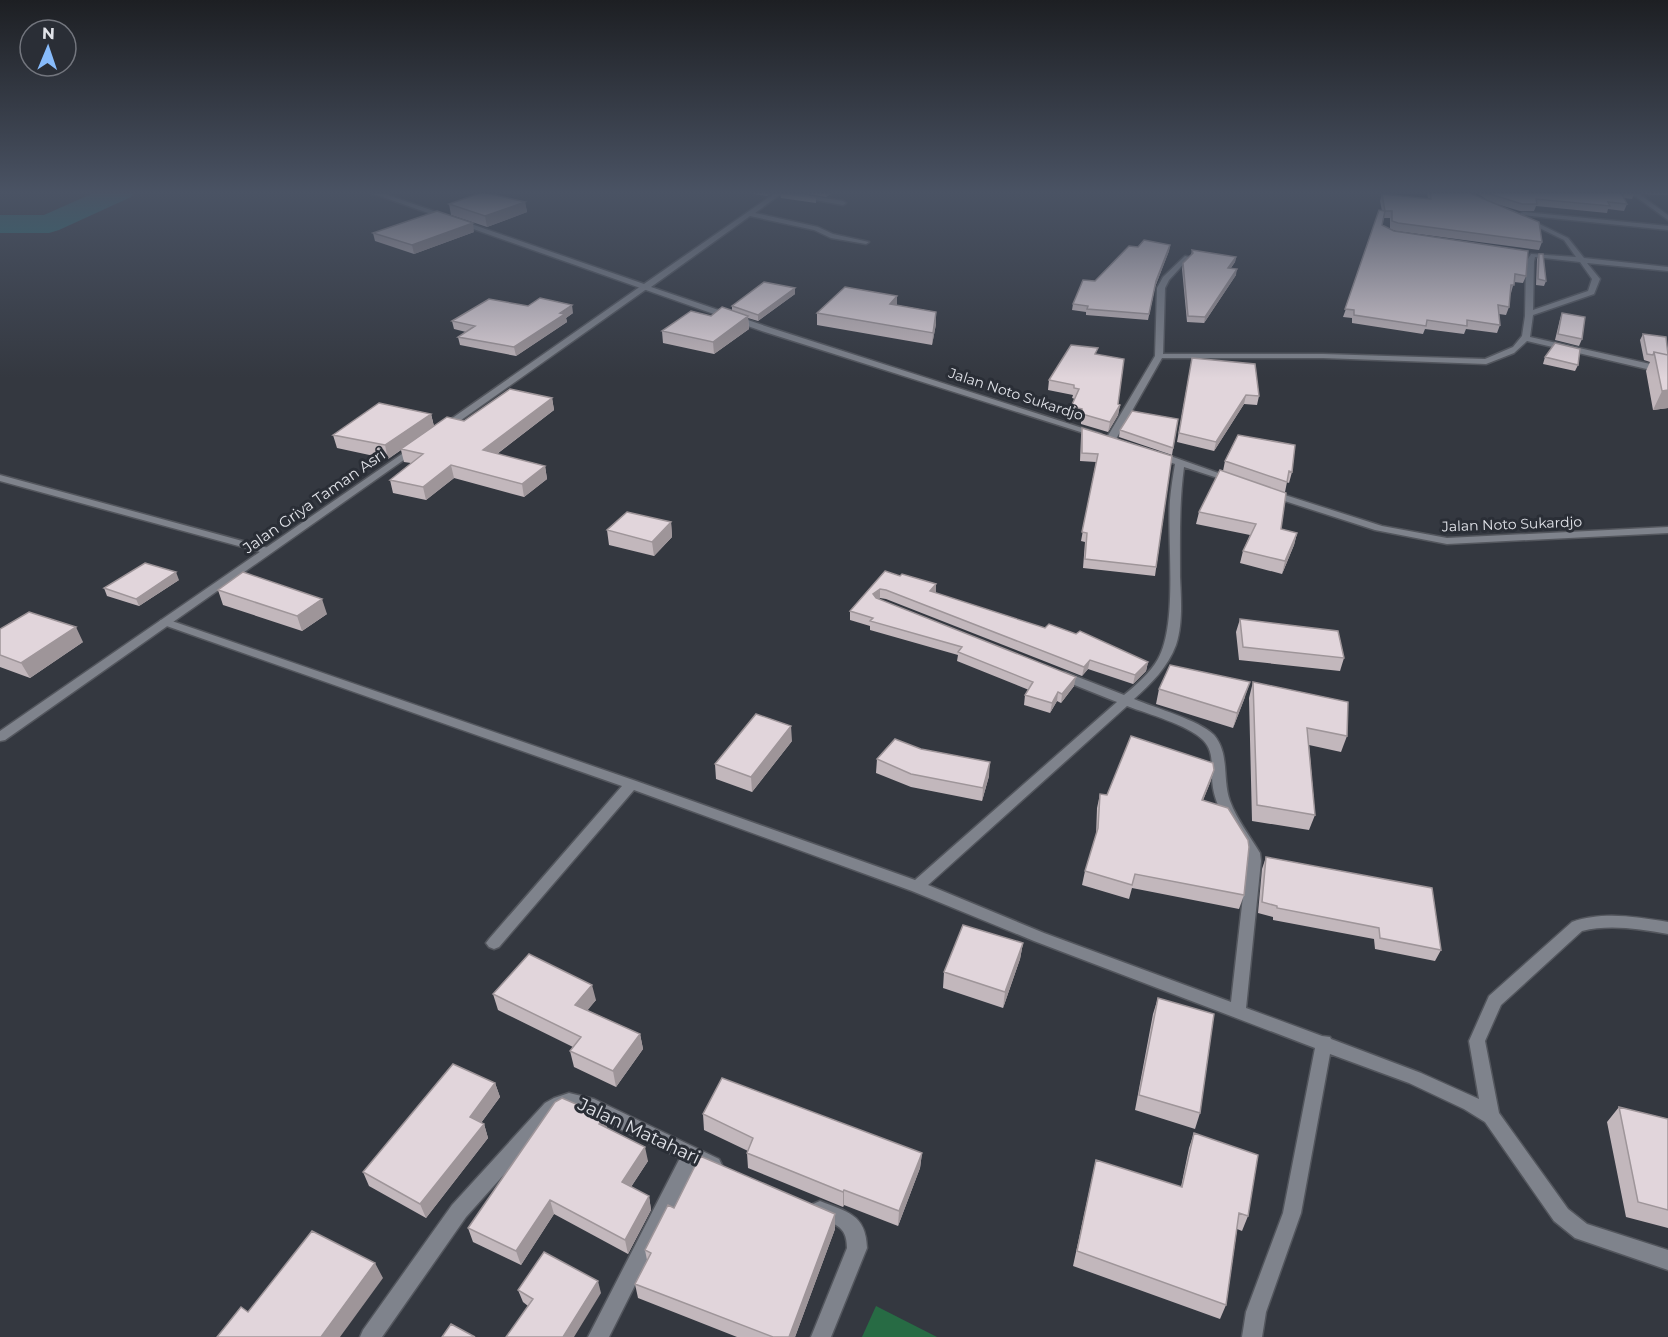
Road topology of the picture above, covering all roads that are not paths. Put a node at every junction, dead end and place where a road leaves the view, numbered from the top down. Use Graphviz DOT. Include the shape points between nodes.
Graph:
graph roads {
  1 [pos="546,253"];
  2 [pos="693,253"];
  3 [pos="1577,253"];
  4 [pos="1523,254"];
  5 [pos="1533,255"];
  6 [pos="1187,257"];
  7 [pos="1582,260"];
  8 [pos="1668,269"];
  9 [pos="644,288"];
  10 [pos="1529,314"];
  11 [pos="1525,338"];
  12 [pos="1159,356"];
  13 [pos="1668,371"];
  14 [pos="432,436"];
  15 [pos="1111,439"];
  16 [pos="1120,442"];
  17 [pos="422,443"];
  18 [pos="1150,452"];
  19 [pos="1180,462"];
  20 [pos="0,478"];
  21 [pos="1244,484"];
  22 [pos="1255,488"];
  23 [pos="1668,530"];
  24 [pos="268,551"];
  25 [pos="165,622"];
  26 [pos="1047,669"];
  27 [pos="1124,700"];
  28 [pos="0,737"];
  29 [pos="631,784"];
  30 [pos="917,887"];
  31 [pos="1668,928"];
  32 [pos="495,943"];
  33 [pos="1238,1010"];
  34 [pos="1324,1042"];
  35 [pos="1491,1116"];
  36 [pos="691,1156"];
  37 [pos="734,1174"];
  38 [pos="808,1205"];
  39 [pos="1668,1260"];
  40 [pos="370,1337"];
  41 [pos="598,1337"];
  42 [pos="821,1337"];
  43 [pos="1252,1337"];
  1 -- 9 [label="street, Jalan Noto Sukardjo"];
  2 -- 9 [label="street"];
  3 -- 7 [label="street"];
  4 -- 5 [label="street"];
  5 -- 7 [label="street"];
  5 -- 10 [label="street"];
  6 -- 12 [label="street" via="1161,288"];
  7 -- 8 [label="street"];
  7 -- 10 [label="street" via="1596,279 1591,292"];
  9 -- 14 [label="street"];
  9 -- 15 [label="street, Jalan Noto Sukardjo"];
  10 -- 11 [label="street"];
  11 -- 12 [label="street" via="1500,358 1472,363 1323,356"];
  11 -- 13 [label="street"];
  12 -- 15 [label="street"];
  15 -- 16 [label="street, Jalan Noto Sukardjo"];
  17 -- 24 [label="street, Jalan Griya Taman Asri"];
  18 -- 19 [label="street"];
  19 -- 21 [label="street"];
  19 -- 27 [label="street" via="1175,499 1175,613 1171,643 1163,661"];
  20 -- 24 [label="street"];
  22 -- 23 [label="street, Jalan Noto Sukardjo" via="1351,520 1425,539"];
  24 -- 25 [label="street, Jalan Griya Taman Asri"];
  25 -- 28 [label="street, Jalan Griya Taman Asri"];
  25 -- 29 [label="street"];
  26 -- 27 [label="street"];
  27 -- 30 [label="street"];
  27 -- 33 [label="street" via="1198,729 1217,746 1223,800 1254,861"];
  29 -- 30 [label="street"];
  29 -- 32 [label="street"];
  30 -- 33 [label="street" via="1039,937"];
  31 -- 35 [label="street" via="1615,921 1577,926 1495,1001 1477,1041"];
  33 -- 34 [label="street"];
  34 -- 35 [label="street" via="1415,1078"];
  34 -- 43 [label="street" via="1292,1214 1256,1312"];
  35 -- 39 [label="street" via="1560,1215 1582,1231"];
  36 -- 37 [label="street, Jalan Matahari"];
  36 -- 40 [label="street, Jalan Matahari" via="588,1105 571,1100 560,1102 459,1211"];
  36 -- 41 [label="street"];
  38 -- 42 [label="street" via="851,1223 858,1234 857,1248"];
}
